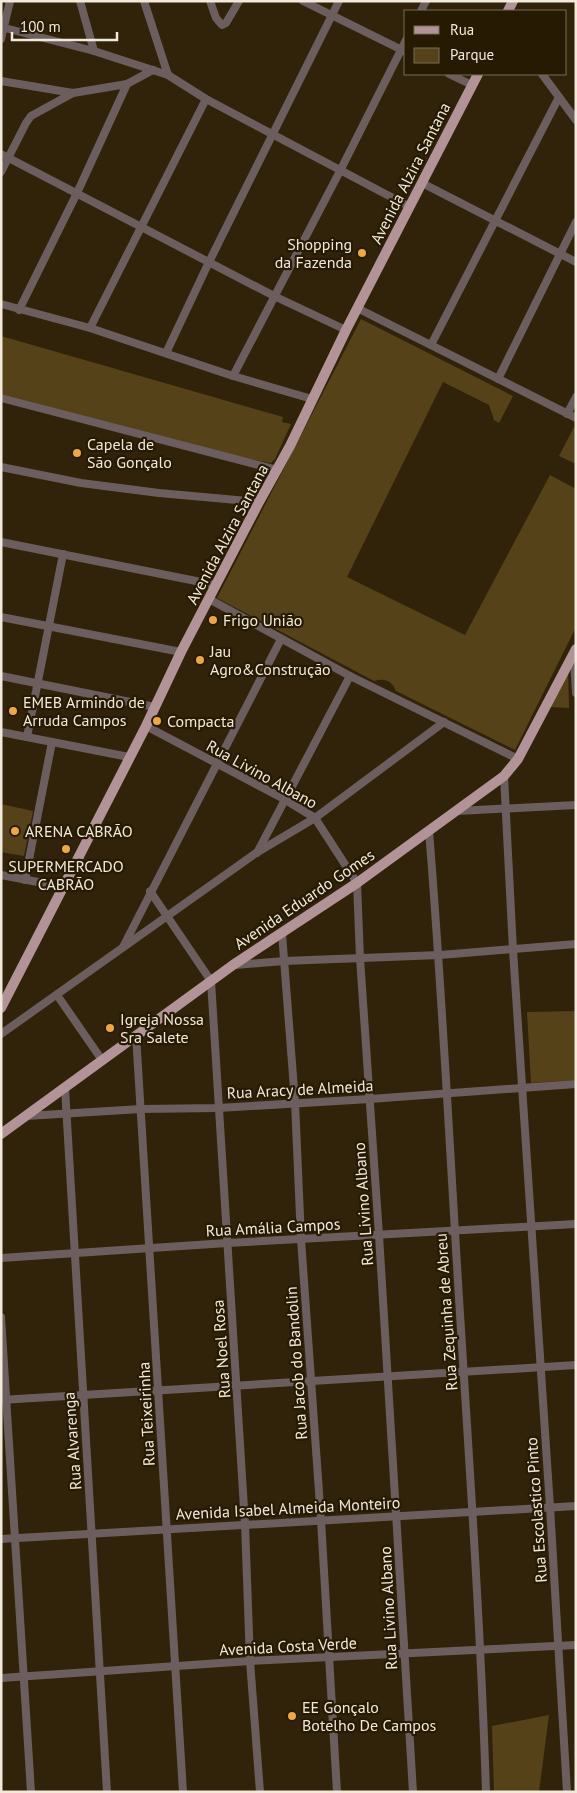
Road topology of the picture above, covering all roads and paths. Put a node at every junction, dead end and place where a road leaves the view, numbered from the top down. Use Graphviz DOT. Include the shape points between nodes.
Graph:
graph roads {
  1 [pos="10,1"];
  2 [pos="80,1"];
  3 [pos="144,1"];
  4 [pos="210,1"];
  5 [pos="239,1"];
  6 [pos="303,1"];
  7 [pos="339,1"];
  8 [pos="331,16"];
  9 [pos="3,27"];
  10 [pos="1,39"];
  11 [pos="94,51"];
  12 [pos="403,51"];
  13 [pos="153,70"];
  14 [pos="168,74"];
  15 [pos="451,75"];
  16 [pos="477,75"];
  17 [pos="543,75"];
  18 [pos="1,81"];
  19 [pos="127,84"];
  20 [pos="472,85"];
  21 [pos="73,93"];
  22 [pos="559,97"];
  23 [pos="206,99"];
  24 [pos="576,120"];
  25 [pos="274,134"];
  26 [pos="5,156"];
  27 [pos="340,171"];
  28 [pos="1,172"];
  29 [pos="422,183"];
  30 [pos="77,192"];
  31 [pos="410,207"];
  32 [pos="495,221"];
  33 [pos="576,222"];
  34 [pos="142,227"];
  35 [pos="559,254"];
  36 [pos="209,262"];
  37 [pos="576,262"];
  38 [pos="274,296"];
  39 [pos="1,304"];
  40 [pos="357,308"];
  41 [pos="19,310"];
  42 [pos="90,328"];
  43 [pos="346,330"];
  44 [pos="432,345"];
  45 [pos="166,353"];
  46 [pos="233,376"];
  47 [pos="498,379"];
  48 [pos="576,397"];
  49 [pos="1,398"];
  50 [pos="312,399"];
  51 [pos="567,414"];
  52 [pos="576,418"];
  53 [pos="1,467"];
  54 [pos="278,470"];
  55 [pos="259,502"];
  56 [pos="1,542"];
  57 [pos="63,554"];
  58 [pos="216,585"];
  59 [pos="208,599"];
  60 [pos="1,617"];
  61 [pos="49,627"];
  62 [pos="281,639"];
  63 [pos="576,649"];
  64 [pos="181,652"];
  65 [pos="573,661"];
  66 [pos="1,676"];
  67 [pos="350,676"];
  68 [pos="37,684"];
  69 [pos="576,693"];
  70 [pos="155,707"];
  71 [pos="444,722"];
  72 [pos="146,726"];
  73 [pos="1,732"];
  74 [pos="27,737"];
  75 [pos="52,742"];
  76 [pos="129,758"];
  77 [pos="518,759"];
  78 [pos="216,764"];
  79 [pos="504,776"];
  80 [pos="284,800"];
  81 [pos="576,805"];
  82 [pos="505,809"];
  83 [pos="457,811"];
  84 [pos="315,818"];
  85 [pos="429,831"];
  86 [pos="256,853"];
  87 [pos="1,876"];
  88 [pos="25,880"];
  89 [pos="357,883"];
  90 [pos="64,887"];
  91 [pos="150,891"];
  92 [pos="168,917"];
  93 [pos="282,932"];
  94 [pos="576,944"];
  95 [pos="122,949"];
  96 [pos="513,950"];
  97 [pos="440,955"];
  98 [pos="360,958"];
  99 [pos="284,961"];
  100 [pos="233,965"];
  101 [pos="211,981"];
  102 [pos="56,995"];
  103 [pos="1,1008"];
  104 [pos="1,1034"];
  105 [pos="136,1036"];
  106 [pos="102,1060"];
  107 [pos="576,1084"];
  108 [pos="65,1088"];
  109 [pos="523,1088"];
  110 [pos="448,1093"];
  111 [pos="370,1099"];
  112 [pos="294,1102"];
  113 [pos="218,1108"];
  114 [pos="141,1109"];
  115 [pos="66,1114"];
  116 [pos="26,1116"];
  117 [pos="1,1134"];
  118 [pos="576,1224"];
  119 [pos="530,1226"];
  120 [pos="454,1230"];
  121 [pos="379,1235"];
  122 [pos="301,1239"];
  123 [pos="228,1243"];
  124 [pos="149,1250"];
  125 [pos="74,1254"];
  126 [pos="1,1258"];
  127 [pos="1,1317"];
  128 [pos="576,1366"];
  129 [pos="540,1368"];
  130 [pos="464,1372"];
  131 [pos="387,1377"];
  132 [pos="312,1382"];
  133 [pos="237,1387"];
  134 [pos="159,1390"];
  135 [pos="83,1394"];
  136 [pos="4,1399"];
  137 [pos="576,1506"];
  138 [pos="550,1507"];
  139 [pos="473,1512"];
  140 [pos="396,1516"];
  141 [pos="322,1520"];
  142 [pos="245,1524"];
  143 [pos="167,1529"];
  144 [pos="91,1533"];
  145 [pos="15,1538"];
  146 [pos="1,1539"];
  147 [pos="558,1646"];
  148 [pos="576,1646"];
  149 [pos="481,1650"];
  150 [pos="405,1654"];
  151 [pos="329,1658"];
  152 [pos="250,1662"];
  153 [pos="175,1667"];
  154 [pos="99,1672"];
  155 [pos="24,1676"];
  156 [pos="1,1678"];
  157 [pos="576,1785"];
  158 [pos="566,1789"];
  159 [pos="31,1792"];
  160 [pos="107,1792"];
  161 [pos="183,1792"];
  162 [pos="260,1792"];
  163 [pos="337,1792"];
  164 [pos="413,1792"];
  165 [pos="486,1792"];
  1 -- 9 [label="street"];
  2 -- 11 [label="street"];
  3 -- 14 [label="street"];
  4 -- 5 [label="street" via="219,23 224,25"];
  6 -- 8 [label="street"];
  7 -- 8 [label="street"];
  8 -- 12 [label="street"];
  8 -- 25 [label="street"];
  9 -- 10 [label="street"];
  9 -- 11 [label="street"];
  11 -- 13 [label="street"];
  12 -- 27 [label="street"];
  13 -- 14 [label="street"];
  13 -- 19 [label="street"];
  14 -- 23 [label="street"];
  15 -- 20 [label="street"];
  16 -- 20 [label="main road, Avenida Alzira Santana"];
  17 -- 22 [label="street"];
  18 -- 21 [label="street"];
  19 -- 21 [label="street"];
  19 -- 30 [label="street"];
  20 -- 29 [label="main road, Avenida Alzira Santana"];
  21 -- 26 [label="street" via="30,116"];
  22 -- 24 [label="street"];
  22 -- 32 [label="street"];
  23 -- 25 [label="street"];
  23 -- 34 [label="street"];
  25 -- 27 [label="street"];
  25 -- 36 [label="street"];
  26 -- 28 [label="street"];
  26 -- 30 [label="street"];
  27 -- 31 [label="street"];
  27 -- 38 [label="street"];
  29 -- 31 [label="main road, Avenida Alzira Santana"];
  29 -- 32 [label="street"];
  30 -- 34 [label="street"];
  30 -- 41 [label="street"];
  31 -- 40 [label="main road, Avenida Alzira Santana"];
  32 -- 35 [label="street"];
  32 -- 44 [label="street"];
  33 -- 35 [label="street"];
  34 -- 36 [label="street"];
  34 -- 42 [label="street"];
  35 -- 37 [label="street"];
  35 -- 47 [label="street"];
  36 -- 38 [label="street"];
  36 -- 45 [label="street"];
  38 -- 43 [label="street"];
  38 -- 46 [label="street"];
  39 -- 41 [label="street"];
  40 -- 43 [label="main road, Avenida Alzira Santana"];
  40 -- 44 [label="street"];
  41 -- 42 [label="street"];
  42 -- 45 [label="street"];
  43 -- 50 [label="main road, Avenida Alzira Santana"];
  44 -- 47 [label="street"];
  45 -- 46 [label="street"];
  46 -- 50 [label="street"];
  47 -- 51 [label="street"];
  48 -- 51 [label="street"];
  49 -- 54 [label="street"];
  50 -- 54 [label="main road, Avenida Alzira Santana"];
  51 -- 52 [label="street"];
  53 -- 55 [label="street" via="81,483"];
  54 -- 55 [label="main road, Avenida Alzira Santana"];
  55 -- 58 [label="main road, Avenida Alzira Santana"];
  56 -- 57 [label="street"];
  57 -- 58 [label="street"];
  57 -- 61 [label="street"];
  58 -- 59 [label="main road, Avenida Alzira Santana"];
  59 -- 62 [label="street"];
  59 -- 64 [label="main road, Avenida Alzira Santana"];
  60 -- 61 [label="street"];
  61 -- 64 [label="street"];
  61 -- 68 [label="street"];
  62 -- 67 [label="street"];
  62 -- 78 [label="street"];
  63 -- 65 [label="main road, Avenida Eduardo Gomes"];
  64 -- 70 [label="main road, Avenida Alzira Santana"];
  65 -- 69 [label="street"];
  65 -- 77 [label="main road, Avenida Eduardo Gomes"];
  66 -- 68 [label="street"];
  67 -- 71 [label="street"];
  67 -- 80 [label="street"];
  68 -- 70 [label="street"];
  68 -- 74 [label="street"];
  70 -- 72 [label="main road, Avenida Alzira Santana"];
  71 -- 77 [label="street"];
  71 -- 84 [label="street"];
  72 -- 76 [label="main road, Avenida Alzira Santana"];
  72 -- 78 [label="street, Rua Livino Albano"];
  73 -- 74 [label="street"];
  74 -- 75 [label="street"];
  75 -- 76 [label="street"];
  75 -- 88 [label="street"];
  76 -- 90 [label="main road, Avenida Alzira Santana"];
  77 -- 79 [label="main road, Avenida Eduardo Gomes"];
  78 -- 80 [label="street, Rua Livino Albano"];
  78 -- 91 [label="street"];
  79 -- 82 [label="street, Rua Escolastico Pinto"];
  79 -- 83 [label="main road, Avenida Eduardo Gomes"];
  80 -- 84 [label="street, Rua Livino Albano"];
  80 -- 86 [label="street"];
  81 -- 82 [label="street"];
  82 -- 83 [label="street"];
  82 -- 96 [label="street, Rua Escolastico Pinto"];
  83 -- 85 [label="main road, Avenida Eduardo Gomes"];
  84 -- 86 [label="street"];
  84 -- 89 [label="street, Rua Livino Albano"];
  85 -- 89 [label="main road, Avenida Eduardo Gomes"];
  85 -- 97 [label="street, Rua Zequinha de Abreu"];
  86 -- 92 [label="street"];
  87 -- 88 [label="street"];
  88 -- 90 [label="street"];
  89 -- 93 [label="main road, Avenida Eduardo Gomes"];
  89 -- 98 [label="street, Rua Livino Albano"];
  90 -- 103 [label="main road, Avenida Alzira Santana"];
  91 -- 92 [label="street"];
  91 -- 95 [label="street"];
  92 -- 95 [label="street"];
  92 -- 101 [label="street"];
  93 -- 99 [label="street, Rua Jacob do Bandolin"];
  93 -- 100 [label="main road, Avenida Eduardo Gomes"];
  94 -- 96 [label="street"];
  95 -- 102 [label="street"];
  96 -- 97 [label="street"];
  96 -- 109 [label="street, Rua Escolastico Pinto"];
  97 -- 98 [label="street"];
  97 -- 110 [label="street, Rua Zequinha de Abreu"];
  98 -- 99 [label="street"];
  98 -- 111 [label="street, Rua Livino Albano"];
  99 -- 100 [label="street"];
  99 -- 112 [label="street, Rua Jacob do Bandolin"];
  100 -- 101 [label="main road, Avenida Eduardo Gomes"];
  101 -- 105 [label="main road, Avenida Eduardo Gomes"];
  101 -- 113 [label="street, Rua Noel Rosa"];
  102 -- 104 [label="street"];
  102 -- 106 [label="street"];
  105 -- 106 [label="main road, Avenida Eduardo Gomes"];
  105 -- 114 [label="street, Rua Teixeirinha"];
  106 -- 108 [label="main road, Avenida Eduardo Gomes"];
  107 -- 109 [label="street, Rua Aracy de Almeida"];
  108 -- 115 [label="street, Rua Alvarenga"];
  108 -- 116 [label="main road, Avenida Eduardo Gomes"];
  109 -- 110 [label="street, Rua Aracy de Almeida"];
  109 -- 119 [label="street, Rua Escolastico Pinto"];
  110 -- 111 [label="street, Rua Aracy de Almeida"];
  110 -- 120 [label="street, Rua Zequinha de Abreu"];
  111 -- 112 [label="street, Rua Aracy de Almeida"];
  111 -- 121 [label="street, Rua Livino Albano"];
  112 -- 113 [label="street, Rua Aracy de Almeida"];
  112 -- 122 [label="street, Rua Jacob do Bandolin"];
  113 -- 114 [label="street, Rua Aracy de Almeida"];
  113 -- 123 [label="street, Rua Noel Rosa"];
  114 -- 115 [label="street, Rua Aracy de Almeida"];
  114 -- 124 [label="street, Rua Teixeirinha"];
  115 -- 116 [label="street, Rua Aracy de Almeida"];
  115 -- 125 [label="street, Rua Alvarenga"];
  116 -- 117 [label="main road, Avenida Eduardo Gomes"];
  118 -- 119 [label="street, Rua Amália Campos"];
  119 -- 120 [label="street, Rua Amália Campos"];
  119 -- 129 [label="street, Rua Escolastico Pinto"];
  120 -- 121 [label="street, Rua Amália Campos"];
  120 -- 130 [label="street, Rua Zequinha de Abreu"];
  121 -- 122 [label="street, Rua Amália Campos"];
  121 -- 131 [label="street, Rua Livino Albano"];
  122 -- 123 [label="street, Rua Amália Campos"];
  122 -- 132 [label="street, Rua Jacob do Bandolin"];
  123 -- 124 [label="street, Rua Amália Campos"];
  123 -- 133 [label="street, Rua Noel Rosa"];
  124 -- 125 [label="street, Rua Amália Campos"];
  124 -- 134 [label="street, Rua Teixeirinha"];
  125 -- 126 [label="street, Rua Amália Campos"];
  125 -- 135 [label="street, Rua Alvarenga"];
  127 -- 136 [label="street"];
  128 -- 129 [label="street"];
  129 -- 130 [label="street"];
  129 -- 138 [label="street, Rua Escolastico Pinto"];
  130 -- 131 [label="street"];
  130 -- 139 [label="street, Rua Zequinha de Abreu"];
  131 -- 132 [label="street"];
  131 -- 140 [label="street, Rua Livino Albano"];
  132 -- 133 [label="street"];
  132 -- 141 [label="street, Rua Jacob do Bandolin"];
  133 -- 134 [label="street"];
  133 -- 142 [label="street, Rua Noel Rosa"];
  134 -- 135 [label="street"];
  134 -- 143 [label="street, Rua Teixeirinha"];
  135 -- 136 [label="street"];
  135 -- 144 [label="street, Rua Alvarenga"];
  136 -- 145 [label="street"];
  137 -- 138 [label="street, Avenida Isabel Almeida Monteiro"];
  138 -- 139 [label="street, Avenida Isabel Almeida Monteiro"];
  138 -- 147 [label="street, Rua Escolastico Pinto"];
  139 -- 140 [label="street, Avenida Isabel Almeida Monteiro"];
  139 -- 149 [label="street, Rua Zequinha de Abreu"];
  140 -- 141 [label="street, Avenida Isabel Almeida Monteiro"];
  140 -- 150 [label="street, Rua Livino Albano"];
  141 -- 142 [label="street, Avenida Isabel Almeida Monteiro"];
  141 -- 151 [label="street, Rua Jacob do Bandolin"];
  142 -- 143 [label="street, Avenida Isabel Almeida Monteiro"];
  142 -- 152 [label="street, Rua Noel Rosa"];
  143 -- 144 [label="street, Avenida Isabel Almeida Monteiro"];
  143 -- 153 [label="street, Rua Teixeirinha"];
  144 -- 145 [label="street, Avenida Isabel Almeida Monteiro"];
  144 -- 154 [label="street, Rua Alvarenga"];
  145 -- 146 [label="street, Avenida Isabel Almeida Monteiro"];
  145 -- 155 [label="street"];
  147 -- 148 [label="street, Avenida Costa Verde"];
  147 -- 149 [label="street, Avenida Costa Verde"];
  147 -- 158 [label="street, Rua Escolastico Pinto"];
  149 -- 150 [label="street, Avenida Costa Verde"];
  149 -- 165 [label="street, Rua Zequinha de Abreu"];
  150 -- 151 [label="street, Avenida Costa Verde"];
  150 -- 164 [label="street, Rua Livino Albano"];
  151 -- 152 [label="street, Avenida Costa Verde"];
  151 -- 163 [label="street, Rua Jacob do Bandolin"];
  152 -- 153 [label="street, Avenida Costa Verde"];
  152 -- 162 [label="street, Rua Noel Rosa"];
  153 -- 154 [label="street, Avenida Costa Verde"];
  153 -- 161 [label="street, Rua Teixeirinha"];
  154 -- 155 [label="street, Avenida Costa Verde"];
  154 -- 160 [label="street, Rua Alvarenga"];
  155 -- 156 [label="street, Avenida Costa Verde"];
  155 -- 159 [label="street"];
  157 -- 158 [label="street"];
}
